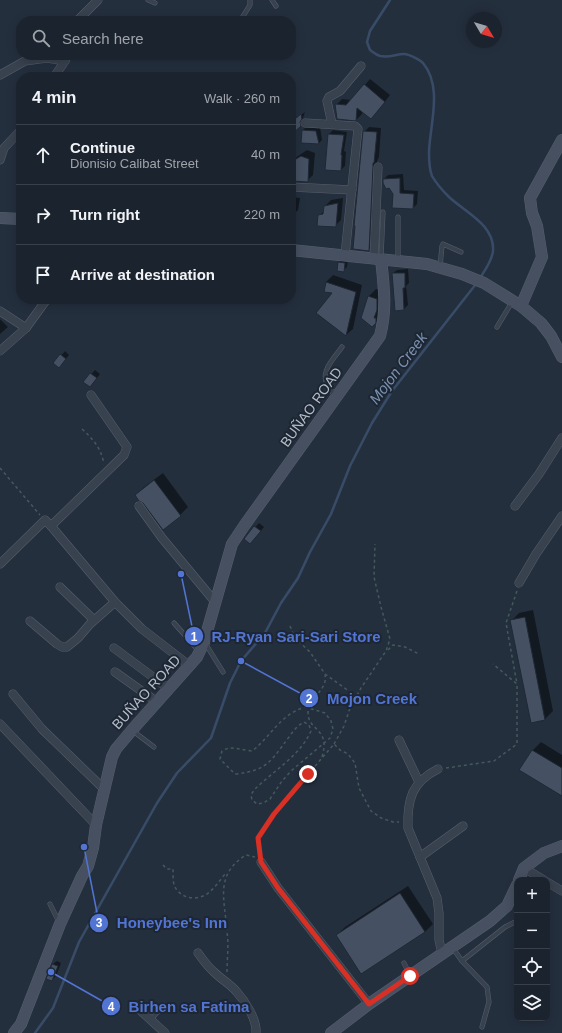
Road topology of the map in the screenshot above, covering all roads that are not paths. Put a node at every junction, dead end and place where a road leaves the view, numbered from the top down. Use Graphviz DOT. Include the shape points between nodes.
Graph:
graph roads {
  1 [pos="98,0"];
  2 [pos="148,0"];
  3 [pos="250,0"];
  4 [pos="272,0"];
  5 [pos="155,3"];
  6 [pos="276,6"];
  7 [pos="82,16"];
  8 [pos="243,16"];
  9 [pos="32,60"];
  10 [pos="65,60"];
  11 [pos="361,66"];
  12 [pos="57,72"];
  13 [pos="0,75"];
  14 [pos="305,123"];
  15 [pos="332,124"];
  16 [pos="16,135"];
  17 [pos="562,140"];
  18 [pos="0,160"];
  19 [pos="378,167"];
  20 [pos="296,187"];
  21 [pos="352,190"];
  22 [pos="383,212"];
  23 [pos="398,217"];
  24 [pos="0,218"];
  25 [pos="16,219"];
  26 [pos="296,250"];
  27 [pos="462,252"];
  28 [pos="345,255"];
  29 [pos="378,259"];
  30 [pos="398,261"];
  31 [pos="440,268"];
  32 [pos="517,303"];
  33 [pos="43,304"];
  34 [pos="0,312"];
  35 [pos="497,327"];
  36 [pos="26,328"];
  37 [pos="342,348"];
  38 [pos="0,351"];
  39 [pos="562,358"];
  40 [pos="91,395"];
  41 [pos="336,398"];
  42 [pos="562,438"];
  43 [pos="139,506"];
  44 [pos="515,506"];
  45 [pos="562,516"];
  46 [pos="48,523"];
  47 [pos="0,564"];
  48 [pos="519,583"];
  49 [pos="60,587"];
  50 [pos="115,602"];
  51 [pos="216,603"];
  52 [pos="94,620"];
  53 [pos="30,621"];
  54 [pos="174,623"];
  55 [pos="202,647"];
  56 [pos="114,648"];
  57 [pos="190,666"];
  58 [pos="115,672"];
  59 [pos="223,672"];
  60 [pos="169,689"];
  61 [pos="13,694"];
  62 [pos="157,702"];
  63 [pos="0,724"];
  64 [pos="132,730"];
  65 [pos="399,740"];
  66 [pos="154,747"];
  67 [pos="438,769"];
  68 [pos="419,782"];
  69 [pos="104,789"];
  70 [pos="96,825"];
  71 [pos="463,826"];
  72 [pos="562,846"];
  73 [pos="420,857"];
  74 [pos="261,862"];
  75 [pos="524,868"];
  76 [pos="520,877"];
  77 [pos="539,877"];
  78 [pos="550,884"];
  79 [pos="514,891"];
  80 [pos="562,892"];
  81 [pos="50,904"];
  82 [pos="514,922"];
  83 [pos="60,924"];
  84 [pos="447,950"];
  85 [pos="198,953"];
  86 [pos="462,961"];
  87 [pos="404,963"];
  88 [pos="410,976"];
  89 [pos="369,1004"];
  90 [pos="164,1005"];
  91 [pos="141,1011"];
  92 [pos="150,1019"];
  93 [pos="482,1027"];
  94 [pos="14,1033"];
  95 [pos="165,1033"];
  96 [pos="256,1033"];
  97 [pos="331,1033"];
  1 -- 7 [label="street"];
  2 -- 5 [label="lane"];
  3 -- 8 [label="lane"];
  4 -- 6 [label="lane"];
  9 -- 13 [label="street" via="25,61"];
  10 -- 12 [label="street"];
  11 -- 15 [label="street" via="340,91 327,101"];
  14 -- 15 [label="street"];
  15 -- 21 [label="street" via="354,126 358,129"];
  16 -- 18 [label="street" via="4,148"];
  17 -- 32 [label="street" via="530,198 542,257"];
  19 -- 29 [label="street"];
  20 -- 21 [label="street"];
  21 -- 28 [label="street"];
  22 -- 29 [label="lane"];
  23 -- 30 [label="lane"];
  24 -- 25 [label="street"];
  26 -- 28 [label="street"];
  27 -- 31 [label="lane" via="443,244"];
  28 -- 29 [label="street"];
  29 -- 30 [label="street"];
  29 -- 41 [label="street, BUÑAO ROAD" via="384,288 384,319 380,336"];
  30 -- 31 [label="street"];
  31 -- 32 [label="street" via="478,281"];
  32 -- 35 [label="lane"];
  32 -- 39 [label="street" via="541,323"];
  33 -- 36 [label="street"];
  34 -- 36 [label="street"];
  36 -- 38 [label="street"];
  37 -- 41 [label="lane" via="328,367 326,375 326,381"];
  40 -- 46 [label="street" via="127,447 124,455 106,474"];
  41 -- 51 [label="street, BUÑAO ROAD" via="232,544"];
  42 -- 44 [label="street"];
  43 -- 51 [label="street"];
  45 -- 48 [label="street"];
  46 -- 47 [label="street"];
  46 -- 50 [label="street"];
  49 -- 52 [label="street"];
  50 -- 52 [label="street"];
  50 -- 57 [label="street" via="142,629"];
  51 -- 55 [label="street, BUÑAO ROAD"];
  52 -- 53 [label="street" via="67,647 57,644"];
  54 -- 55 [label="lane"];
  55 -- 57 [label="street, BUÑAO ROAD"];
  55 -- 59 [label="lane"];
  56 -- 60 [label="street"];
  57 -- 60 [label="street, BUÑAO ROAD"];
  58 -- 62 [label="street"];
  60 -- 62 [label="street, BUÑAO ROAD"];
  61 -- 69 [label="street" via="42,730"];
  62 -- 64 [label="street, BUÑAO ROAD"];
  63 -- 70 [label="street"];
  64 -- 66 [label="lane"];
  64 -- 69 [label="street, BUÑAO ROAD" via="112,757"];
  65 -- 68 [label="street"];
  67 -- 68 [label="street"];
  68 -- 73 [label="street" via="410,796 407,822"];
  69 -- 70 [label="street, BUÑAO ROAD"];
  70 -- 83 [label="street, BUÑAO ROAD" via="88,866"];
  71 -- 73 [label="street"];
  72 -- 75 [label="street" via="544,853"];
  73 -- 84 [label="street" via="437,898 439,940"];
  74 -- 89 [label="street" via="278,888"];
  75 -- 76 [label="street"];
  75 -- 77 [label="street"];
  78 -- 80 [label="street"];
  79 -- 84 [label="street" via="507,906 490,921"];
  81 -- 83 [label="lane"];
  82 -- 86 [label="lane"];
  83 -- 94 [label="street, BUÑAO ROAD" via="20,1024"];
  84 -- 86 [label="lane"];
  84 -- 88 [label="street"];
  85 -- 96 [label="street" via="244,1002 252,1016"];
  86 -- 93 [label="lane" via="487,987 489,1002"];
  87 -- 88 [label="lane"];
  88 -- 89 [label="street"];
  89 -- 97 [label="street"];
  90 -- 92 [label="lane"];
  91 -- 92 [label="street"];
  92 -- 95 [label="street"];
}
